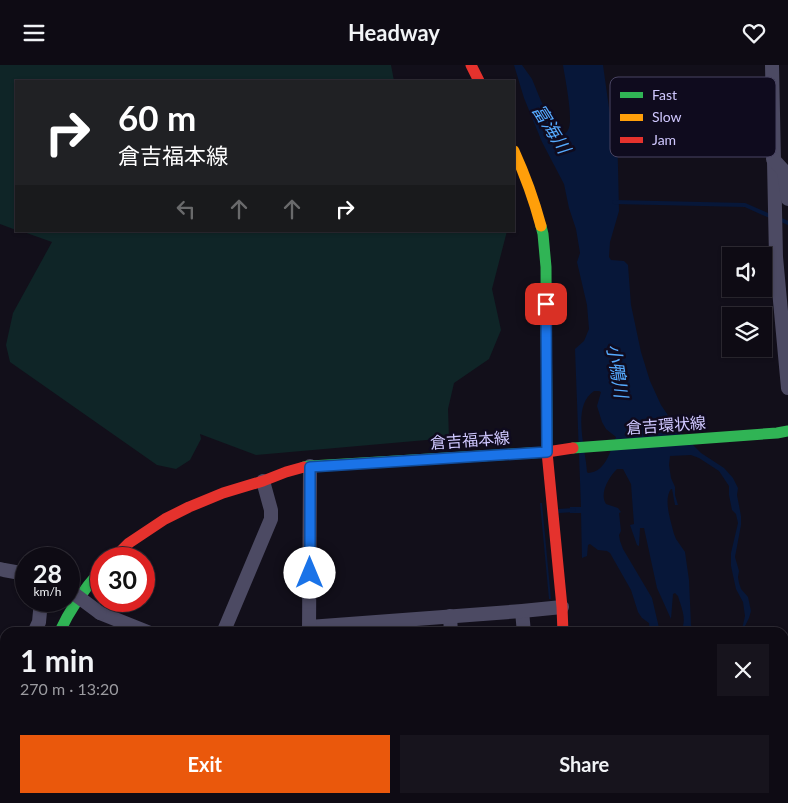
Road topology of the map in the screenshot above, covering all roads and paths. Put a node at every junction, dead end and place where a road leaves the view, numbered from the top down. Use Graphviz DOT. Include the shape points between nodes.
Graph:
graph roads {
  1 [pos="471,65"];
  2 [pos="478,80"];
  3 [pos="515,153"];
  4 [pos="773,159"];
  5 [pos="788,199"];
  6 [pos="788,388"];
  7 [pos="782,432"];
  8 [pos="547,452"];
  9 [pos="310,467"];
  10 [pos="263,481"];
  11 [pos="124,547"];
  12 [pos="0,569"];
  13 [pos="15,572"];
  14 [pos="90,583"];
  15 [pos="80,598"];
  16 [pos="562,607"];
  17 [pos="522,611"];
  18 [pos="39,612"];
  19 [pos="450,616"];
  20 [pos="37,627"];
  21 [pos="60,627"];
  22 [pos="135,627"];
  23 [pos="226,627"];
  24 [pos="309,627"];
  25 [pos="378,627"];
  26 [pos="451,627"];
  27 [pos="523,627"];
  28 [pos="563,627"];
  1 -- 2 [label="main road"];
  3 -- 8 [label="main road" via="532,193 543,234"];
  4 -- 5 [label="street" via="784,171"];
  4 -- 6 [label="street" via="776,257"];
  7 -- 8 [label="main road, 倉吉環状線"];
  8 -- 9 [label="main road, 倉吉福本線"];
  8 -- 16 [label="main road"];
  9 -- 10 [label="main road, 倉吉福本線"];
  9 -- 24 [label="street"];
  10 -- 11 [label="main road, 倉吉福本線" via="223,493 165,519"];
  10 -- 23 [label="street" via="272,511 271,519"];
  12 -- 13 [label="street"];
  14 -- 21 [label="main road"];
  15 -- 22 [label="street, bridge" via="100,613"];
  16 -- 17 [label="street"];
  16 -- 28 [label="main road"];
  17 -- 19 [label="street"];
  17 -- 27 [label="street"];
  18 -- 20 [label="street"];
  19 -- 25 [label="street"];
  19 -- 26 [label="street"];
}
